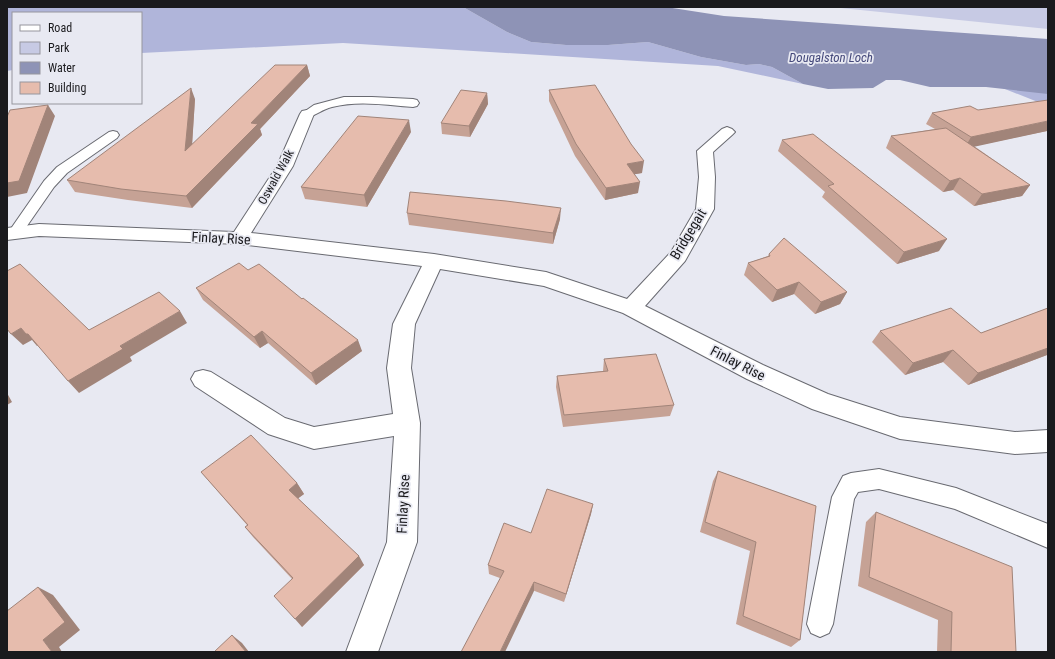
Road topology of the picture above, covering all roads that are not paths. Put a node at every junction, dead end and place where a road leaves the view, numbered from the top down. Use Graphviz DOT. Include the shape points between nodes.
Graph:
graph roads {
  1 [pos="413,103"];
  2 [pos="307,114"];
  3 [pos="727,132"];
  4 [pos="113,135"];
  5 [pos="11,233"];
  6 [pos="240,238"];
  7 [pos="434,261"];
  8 [pos="631,308"];
  9 [pos="203,379"];
  10 [pos="407,423"];
  11 [pos="1048,441"];
  12 [pos="1048,536"];
  13 [pos="820,624"];
  14 [pos="362,652"];
  1 -- 2 [label="lane" via="335,101 315,107"];
  2 -- 6 [label="street, Oswald Walk" via="285,166"];
  3 -- 8 [label="street, Bridgegait" via="704,151 707,177 705,209 678,256"];
  4 -- 5 [label="lane" via="62,170"];
  5 -- 6 [label="street, Finlay Rise" via="39,230"];
  6 -- 7 [label="street, Finlay Rise"];
  7 -- 8 [label="street, Finlay Rise" via="546,279"];
  7 -- 10 [label="street, Finlay Rise" via="404,324 399,368"];
  8 -- 11 [label="street, Finlay Rise" via="807,396 900,428 1015,443"];
  9 -- 10 [label="street" via="277,426 314,438"];
  10 -- 14 [label="street, Finlay Rise" via="402,542"];
  12 -- 13 [label="lane" via="956,499 879,479 851,483 843,497"];
}
